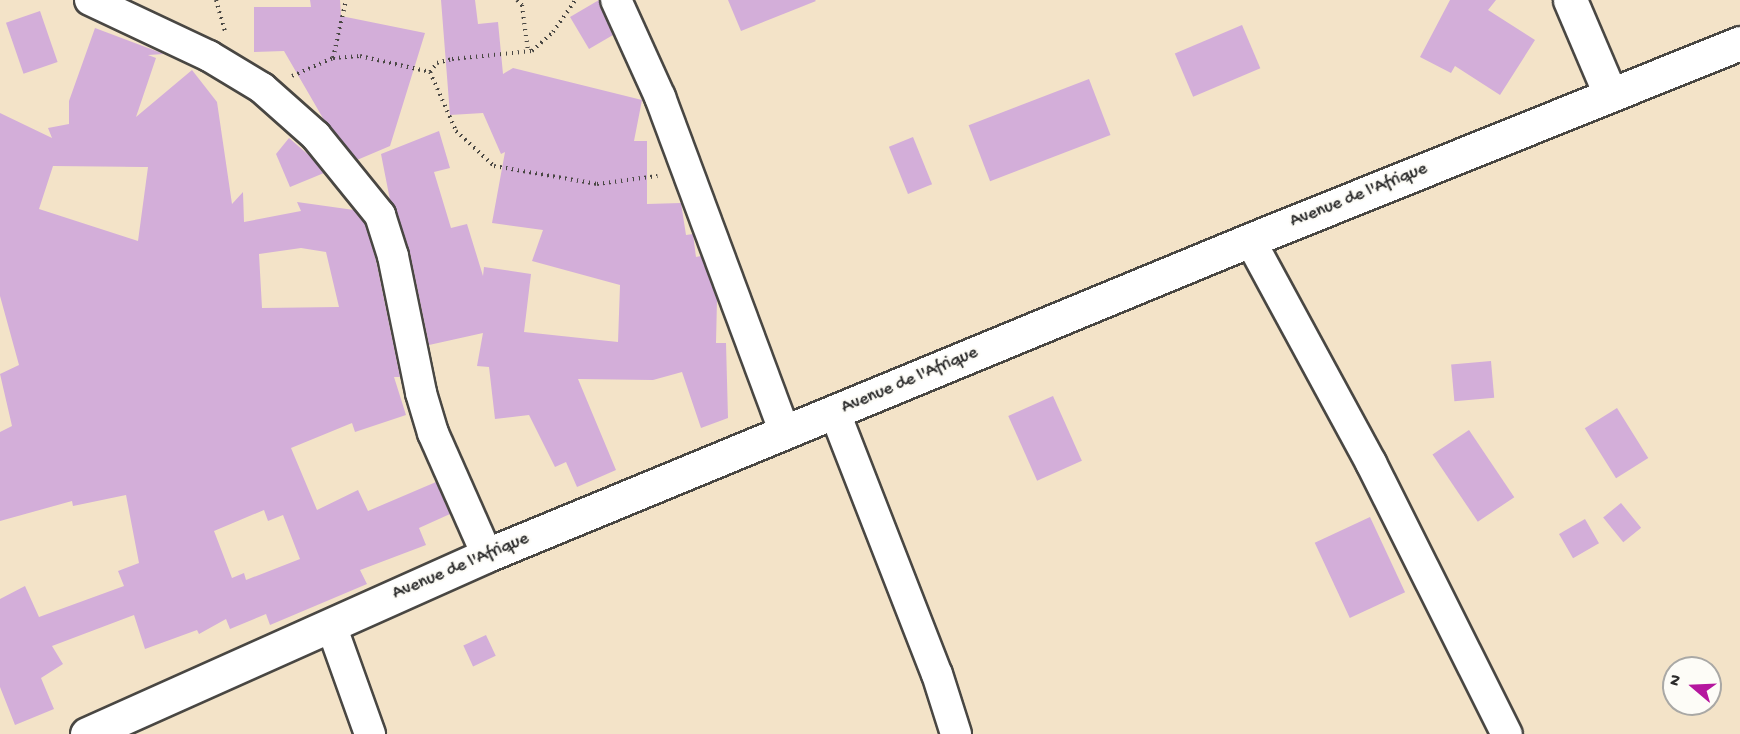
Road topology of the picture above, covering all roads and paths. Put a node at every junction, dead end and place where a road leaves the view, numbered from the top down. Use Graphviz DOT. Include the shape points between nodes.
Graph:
graph roads {
  1 [pos="90,0"];
  2 [pos="346,0"];
  3 [pos="517,0"];
  4 [pos="575,0"];
  5 [pos="616,0"];
  6 [pos="1570,0"];
  7 [pos="1740,43"];
  8 [pos="528,52"];
  9 [pos="333,58"];
  10 [pos="430,72"];
  11 [pos="265,91"];
  12 [pos="1610,94"];
  13 [pos="688,172"];
  14 [pos="1250,240"];
  15 [pos="835,413"];
  16 [pos="785,433"];
  17 [pos="487,555"];
  18 [pos="331,625"];
  19 [pos="87,734"];
  20 [pos="370,734"];
  21 [pos="956,734"];
  22 [pos="1507,734"];
  1 -- 11 [label="street" via="209,56"];
  2 -- 9 [label="path"];
  3 -- 8 [label="path" via="522,6"];
  4 -- 8 [label="path" via="553,32"];
  5 -- 13 [label="street" via="660,97"];
  6 -- 12 [label="main road"];
  7 -- 12 [label="main road, Avenue de l'Afrique"];
  8 -- 10 [label="path" via="452,59 438,63"];
  9 -- 10 [label="path" via="360,56"];
  9 -- 11 [label="path"];
  10 -- 13 [label="path" via="456,131 494,166 597,184"];
  11 -- 17 [label="street" via="316,136 380,215 433,433"];
  12 -- 14 [label="main road, Avenue de l'Afrique"];
  13 -- 16 [label="street"];
  14 -- 15 [label="main road, Avenue de l'Afrique"];
  14 -- 22 [label="street" via="1371,464"];
  15 -- 16 [label="main road, Avenue de l'Afrique"];
  15 -- 21 [label="street" via="937,674"];
  16 -- 17 [label="main road, Avenue de l'Afrique"];
  17 -- 18 [label="main road, Avenue de l'Afrique"];
  18 -- 19 [label="main road, Avenue de l'Afrique"];
  18 -- 20 [label="street"];
}
